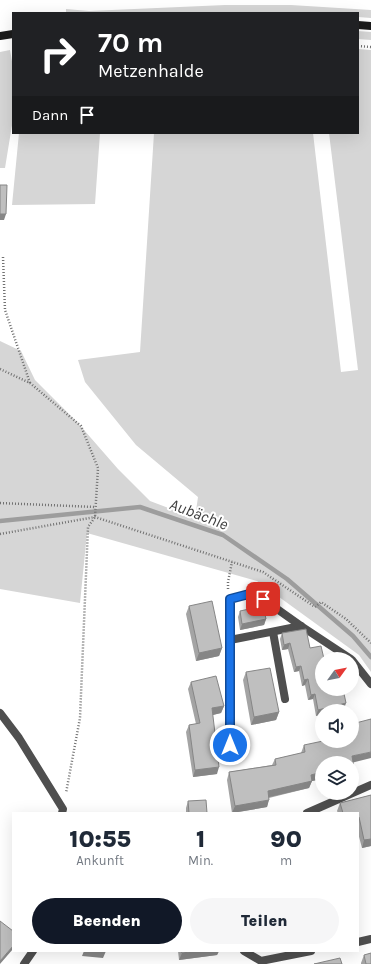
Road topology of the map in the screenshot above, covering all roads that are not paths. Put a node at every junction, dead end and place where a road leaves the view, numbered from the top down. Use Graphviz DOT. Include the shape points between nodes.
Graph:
graph roads {
  1 [pos="359,25"];
  2 [pos="371,26"];
  3 [pos="12,34"];
  4 [pos="0,36"];
  5 [pos="301,626"];
  6 [pos="273,632"];
  7 [pos="230,640"];
  8 [pos="340,652"];
  9 [pos="359,669"];
  10 [pos="371,684"];
  11 [pos="285,699"];
  12 [pos="0,713"];
  13 [pos="230,760"];
  14 [pos="371,785"];
  15 [pos="62,811"];
  16 [pos="309,812"];
  17 [pos="371,939"];
  18 [pos="359,942"];
  19 [pos="32,952"];
  20 [pos="246,952"];
  21 [pos="306,952"];
  22 [pos="24,964"];
  1 -- 2 [label="main road"];
  3 -- 4 [label="main road"];
  5 -- 6 [label="street"];
  5 -- 7 [label="street" via="263,599 249,594 230,599"];
  5 -- 8 [label="street"];
  6 -- 7 [label="street"];
  6 -- 11 [label="street"];
  7 -- 13 [label="street"];
  9 -- 10 [label="street"];
  12 -- 15 [label="street" via="19,738"];
  14 -- 16 [label="street"];
  17 -- 18 [label="street"];
  19 -- 22 [label="street"];
  20 -- 21 [label="street" via="261,961"];
}
